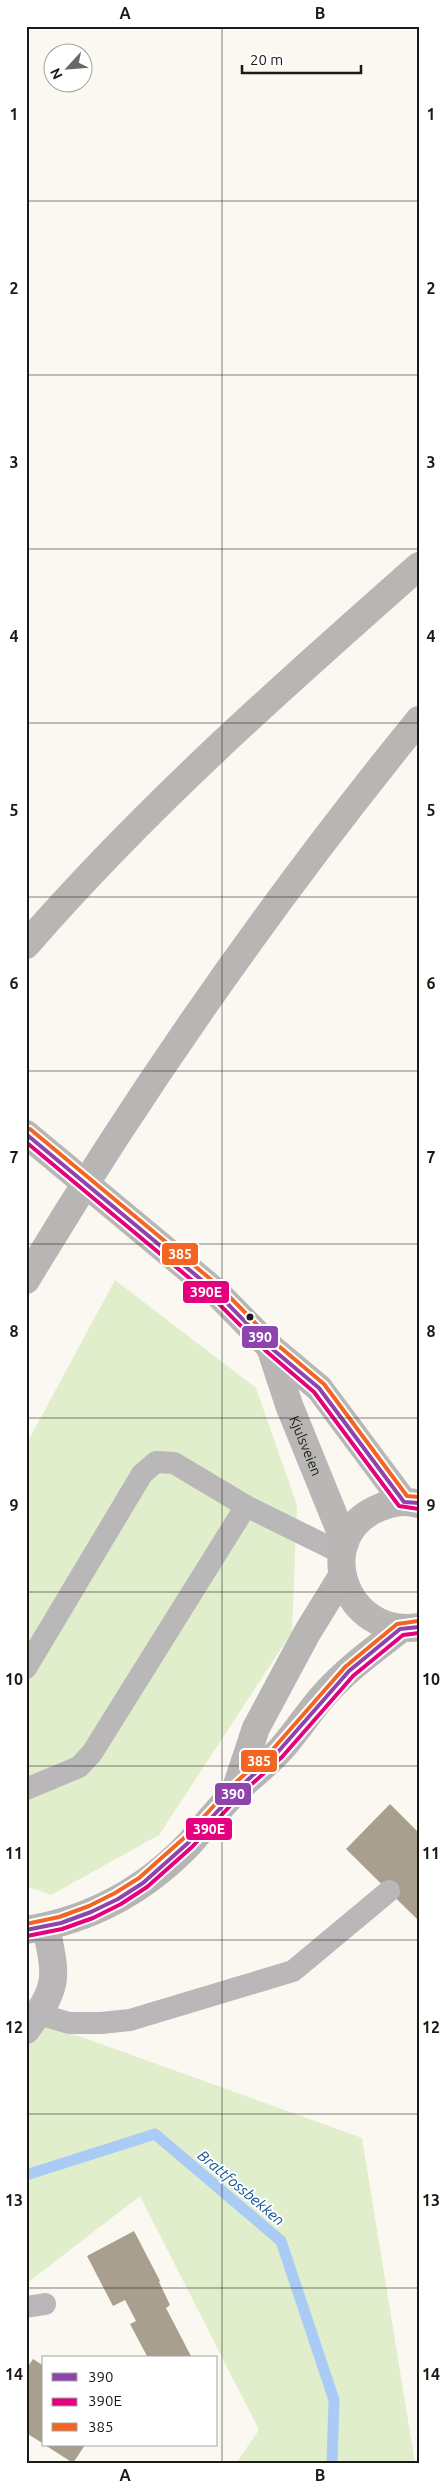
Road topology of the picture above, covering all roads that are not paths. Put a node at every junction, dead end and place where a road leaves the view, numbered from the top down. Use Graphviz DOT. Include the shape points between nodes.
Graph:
graph roads {
  1 [pos="419,566"];
  2 [pos="419,720"];
  3 [pos="26,945"];
  4 [pos="26,1134"];
  5 [pos="26,1280"];
  6 [pos="270,1348"];
  7 [pos="415,1503"];
  8 [pos="246,1506"];
  9 [pos="343,1557"];
  10 [pos="410,1627"];
  11 [pos="26,1668"];
  12 [pos="26,1788"];
  13 [pos="234,1792"];
  14 [pos="388,1891"];
  15 [pos="36,1929"];
  16 [pos="32,2022"];
  1 -- 3 [label="highway" via="182,781 118,843"];
  2 -- 5 [label="highway" via="232,963 150,1083"];
  4 -- 6 [label="main road, Kjulsveien" via="216,1292"];
  6 -- 7 [label="main road, Kjulsveien" via="319,1388"];
  6 -- 9 [label="main road, Kjulsveien"];
  7 -- 9 [label="main road" via="375,1509 362,1518 352,1530"];
  8 -- 9 [label="lane"];
  8 -- 11 [label="lane" via="174,1462 156,1462 142,1474"];
  8 -- 12 [label="lane" via="92,1753 80,1767"];
  9 -- 10 [label="main road, Kjulsveien" via="349,1596 362,1613 380,1624"];
  9 -- 13 [label="highway" via="308,1632 256,1728"];
  10 -- 13 [label="highway" via="345,1673 282,1748"];
  13 -- 15 [label="highway" via="183,1849 142,1884 88,1915"];
  14 -- 16 [label="lane" via="293,1971 130,2020"];
  15 -- 16 [label="street" via="54,1964 53,1986 48,2001"];
}
